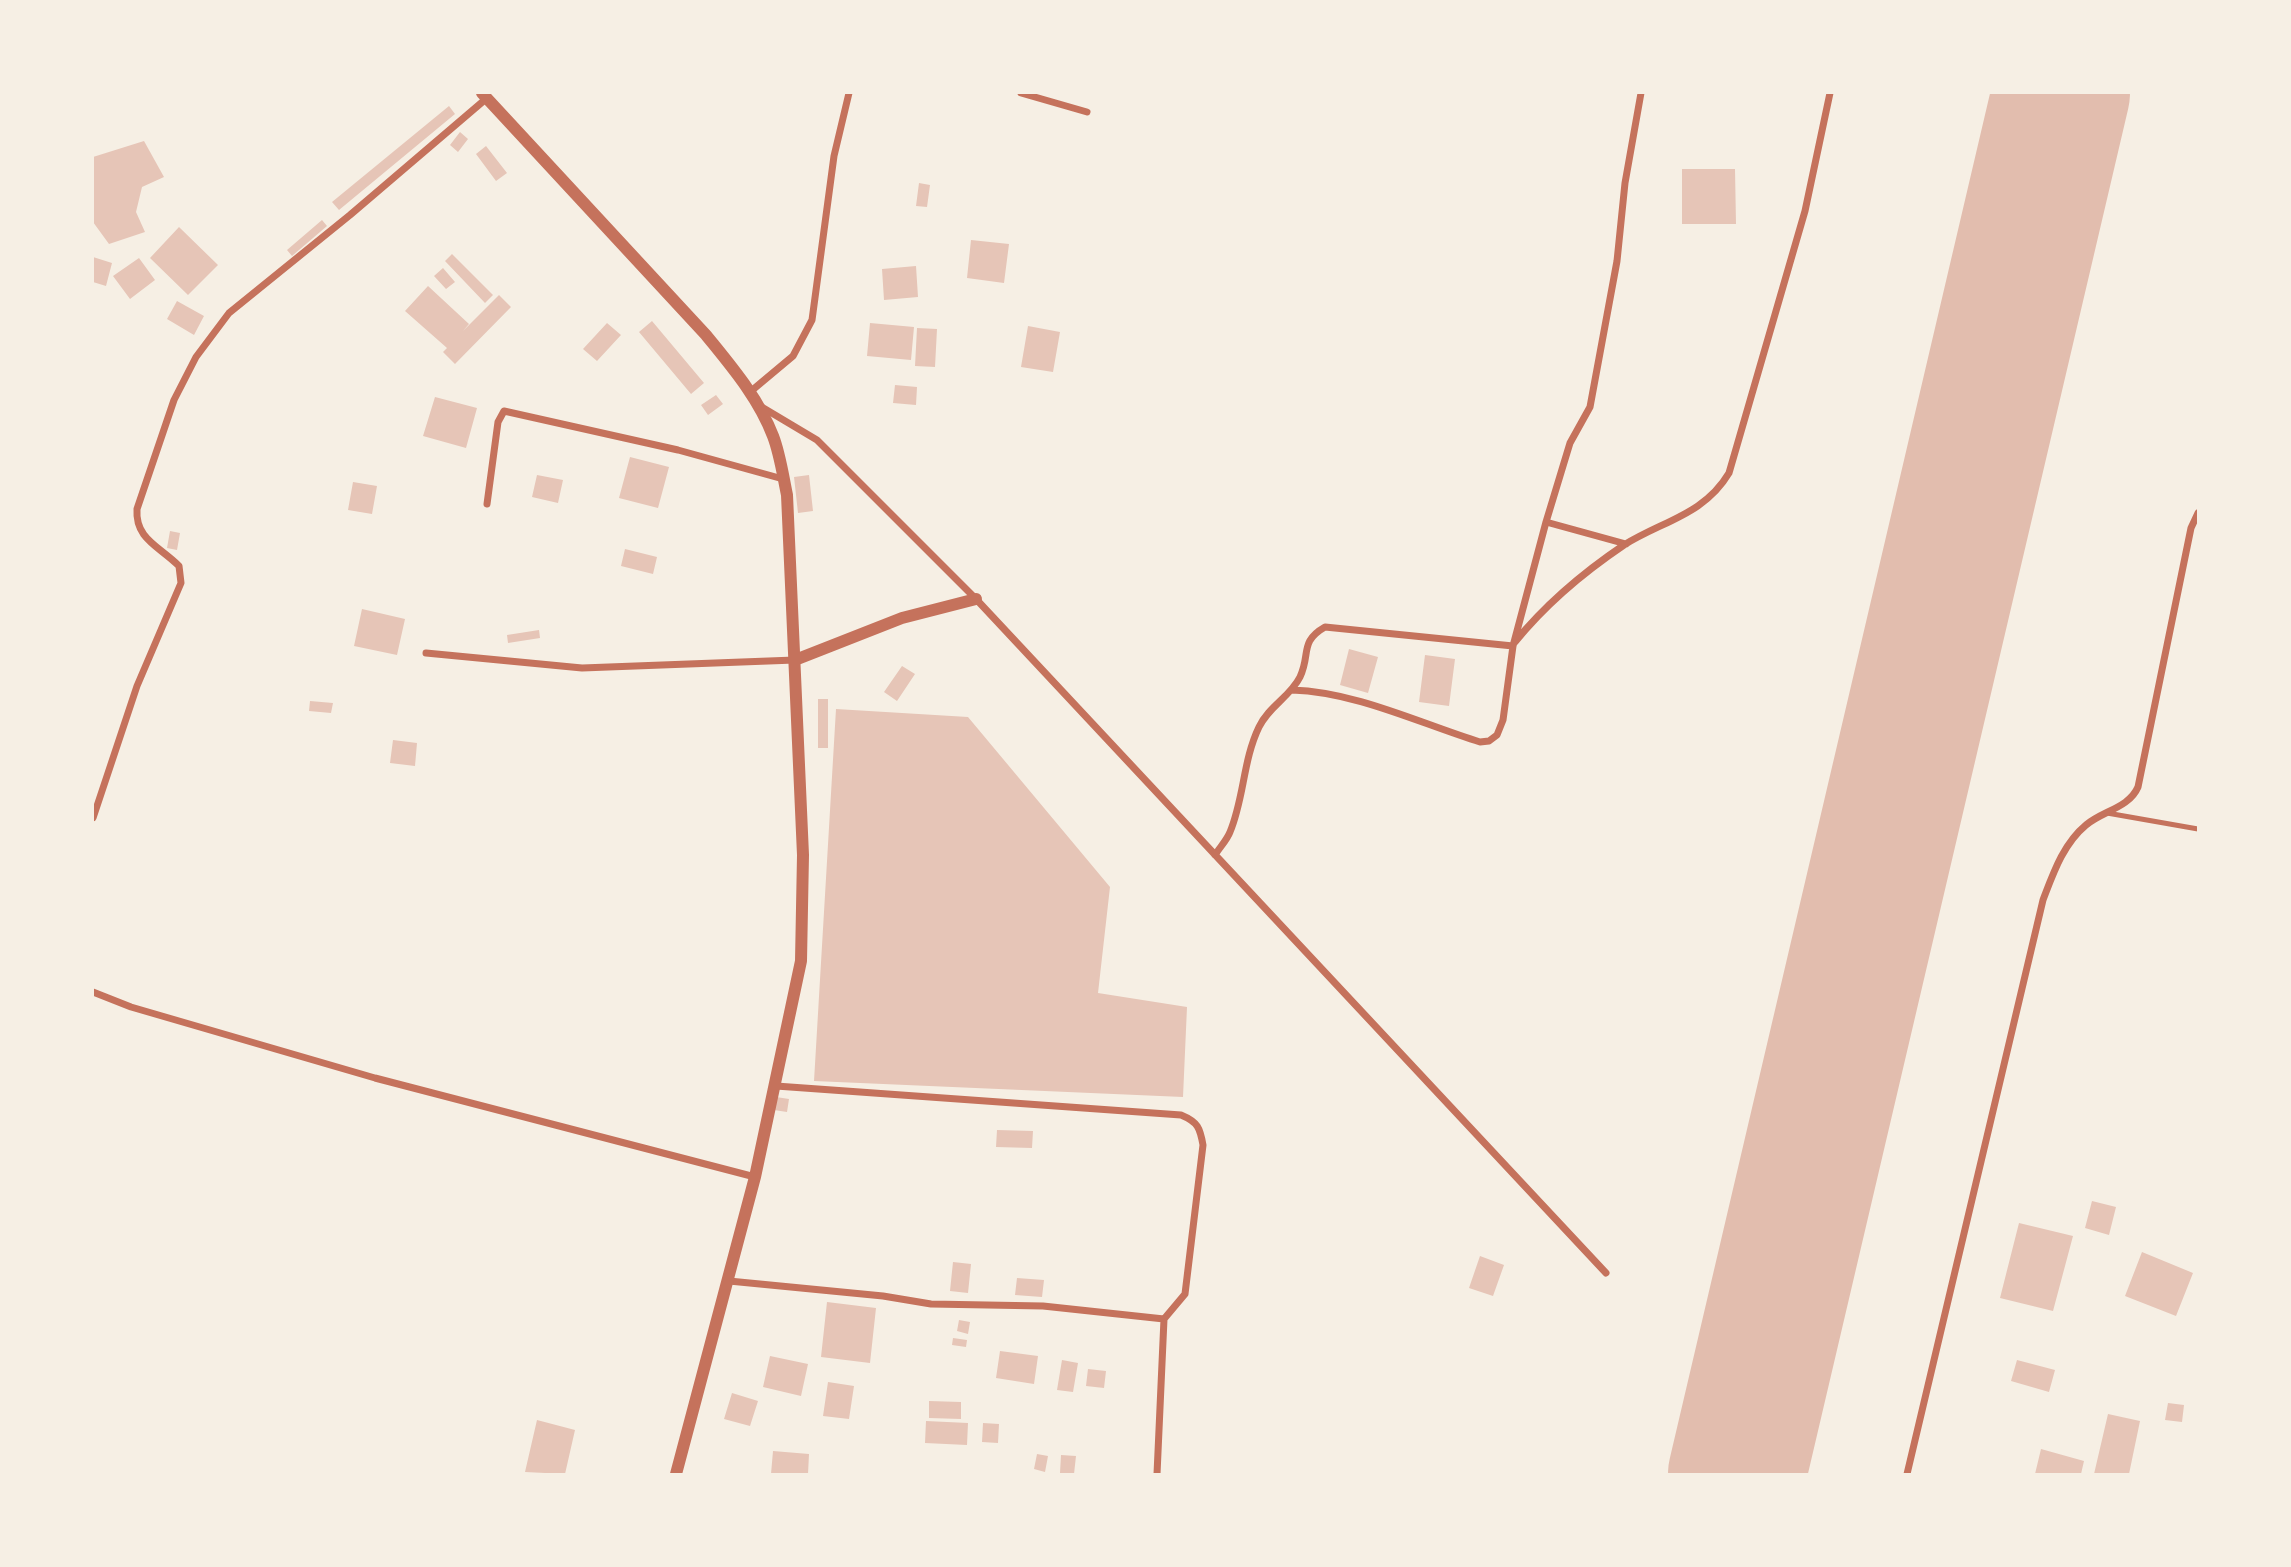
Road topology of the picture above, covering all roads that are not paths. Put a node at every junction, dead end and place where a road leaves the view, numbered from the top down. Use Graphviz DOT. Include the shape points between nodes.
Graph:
graph roads {
  1 [pos="849,93"];
  2 [pos="1021,93"];
  3 [pos="1641,93"];
  4 [pos="1830,93"];
  5 [pos="485,95"];
  6 [pos="1087,112"];
  7 [pos="750,392"];
  8 [pos="759,405"];
  9 [pos="783,479"];
  10 [pos="487,503"];
  11 [pos="2198,513"];
  12 [pos="1546,522"];
  13 [pos="1626,544"];
  14 [pos="976,599"];
  15 [pos="1513,646"];
  16 [pos="426,653"];
  17 [pos="795,660"];
  18 [pos="1292,690"];
  19 [pos="2104,812"];
  20 [pos="93,818"];
  21 [pos="2198,829"];
  22 [pos="1215,855"];
  23 [pos="93,992"];
  24 [pos="776,1086"];
  25 [pos="755,1177"];
  26 [pos="1606,1273"];
  27 [pos="729,1281"];
  28 [pos="1164,1319"];
  29 [pos="676,1474"];
  30 [pos="1157,1474"];
  31 [pos="1907,1474"];
  1 -- 7 [label="street" via="834,156 813,320 793,356"];
  2 -- 6 [label="street"];
  3 -- 12 [label="street" via="1590,407 1570,443"];
  4 -- 13 [label="street" via="1805,211 1729,473 1702,506"];
  5 -- 7 [label="street" via="706,335"];
  5 -- 20 [label="street" via="229,313 196,356 174,400 136,522 140,534 179,566 181,583 137,686"];
  7 -- 8 [label="street"];
  8 -- 9 [label="street" via="774,438"];
  8 -- 14 [label="street" via="817,440"];
  9 -- 10 [label="street" via="504,411 498,422"];
  9 -- 17 [label="street" via="791,546"];
  11 -- 19 [label="street" via="2191,528 2138,787 2130,799"];
  12 -- 13 [label="street"];
  12 -- 15 [label="street"];
  13 -- 15 [label="street" via="1549,606"];
  14 -- 17 [label="street" via="902,618"];
  14 -- 22 [label="street"];
  15 -- 18 [label="street" via="1325,626 1306,644 1301,674"];
  15 -- 18 [label="street" via="1503,720 1489,741 1313,691"];
  16 -- 17 [label="street" via="582,668"];
  17 -- 24 [label="street" via="803,855 801,961"];
  18 -- 22 [label="street" via="1268,710 1258,729 1230,832"];
  19 -- 21 [label="lane"];
  19 -- 31 [label="street" via="2068,846 2043,900"];
  22 -- 26 [label="street"];
  23 -- 25 [label="street" via="362,1074"];
  24 -- 25 [label="street"];
  24 -- 28 [label="street" via="1181,1115 1194,1120 1203,1145 1185,1294"];
  25 -- 27 [label="street"];
  27 -- 28 [label="street" via="931,1304 1043,1306"];
  27 -- 29 [label="street"];
  28 -- 30 [label="street"];
}
